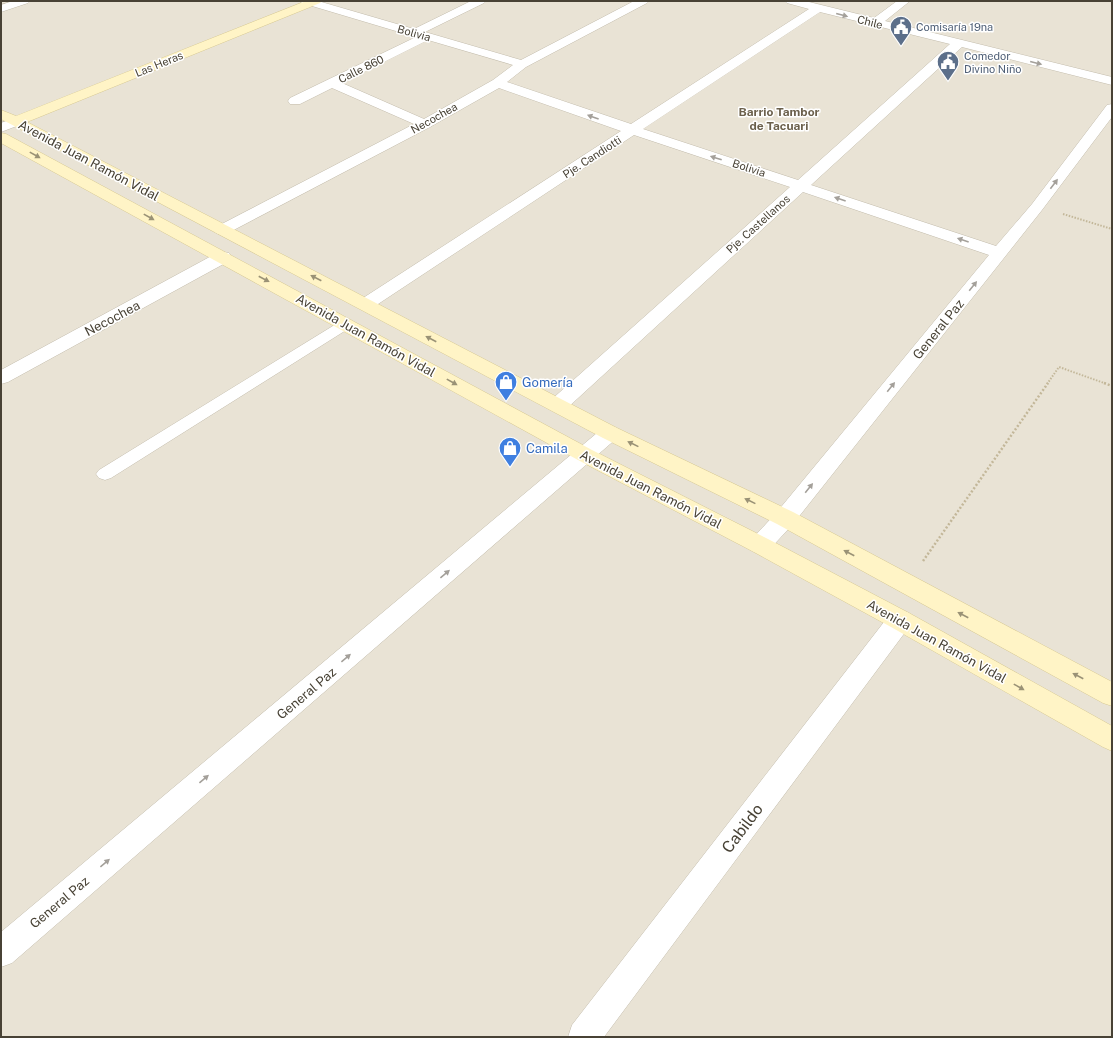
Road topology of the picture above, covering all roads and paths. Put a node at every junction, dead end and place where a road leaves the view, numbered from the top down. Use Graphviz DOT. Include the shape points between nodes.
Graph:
graph roads {
  1 [pos="24,1"];
  2 [pos="297,1"];
  3 [pos="480,1"];
  4 [pos="643,1"];
  5 [pos="791,1"];
  6 [pos="904,1"];
  7 [pos="312,2"];
  8 [pos="818,8"];
  9 [pos="1,9"];
  10 [pos="875,23"];
  11 [pos="414,33"];
  12 [pos="428,36"];
  13 [pos="959,43"];
  14 [pos="522,64"];
  15 [pos="1112,81"];
  16 [pos="331,83"];
  17 [pos="498,83"];
  18 [pos="295,101"];
  19 [pos="1112,108"];
  20 [pos="5,120"];
  21 [pos="425,124"];
  22 [pos="632,131"];
  23 [pos="1,137"];
  24 [pos="802,186"];
  25 [pos="1037,207"];
  26 [pos="1112,229"];
  27 [pos="222,230"];
  28 [pos="1000,253"];
  29 [pos="223,257"];
  30 [pos="366,304"];
  31 [pos="346,324"];
  32 [pos="1,378"];
  33 [pos="1112,386"];
  34 [pos="558,405"];
  35 [pos="610,433"];
  36 [pos="585,455"];
  37 [pos="105,474"];
  38 [pos="785,518"];
  39 [pos="760,545"];
  40 [pos="906,584"];
  41 [pos="900,620"];
  42 [pos="1112,695"];
  43 [pos="1112,739"];
  44 [pos="1,952"];
  45 [pos="584,1037"];
  1 -- 9 [label="street"];
  2 -- 20 [label="main road, Las Heras"];
  3 -- 11 [label="street"];
  4 -- 14 [label="street, Necochea"];
  5 -- 8 [label="street, Chile"];
  6 -- 10 [label="street"];
  7 -- 11 [label="street, Bolivia"];
  7 -- 20 [label="main road, Las Heras"];
  8 -- 10 [label="street, Chile, one-way"];
  8 -- 22 [label="street, Pje. Candiotti"];
  10 -- 13 [label="street, Chile"];
  11 -- 12 [label="street, Bolivia"];
  12 -- 14 [label="street, Bolivia"];
  12 -- 16 [label="street, Calle 860"];
  13 -- 15 [label="street, Chile, one-way"];
  13 -- 24 [label="street, Pje. Castellanos"];
  14 -- 17 [label="street, Necochea"];
  16 -- 18 [label="street, Calle 860"];
  16 -- 21 [label="street"];
  17 -- 21 [label="street, Necochea"];
  22 -- 17 [label="street, Bolivia, one-way"];
  25 -- 19 [label="street, General Paz, one-way"];
  20 -- 27 [label="main road, Avenida Juan Ramón Vidal"];
  21 -- 27 [label="street, Necochea"];
  24 -- 22 [label="street, Bolivia, one-way"];
  22 -- 30 [label="street, Pje. Candiotti"];
  23 -- 29 [label="main road, Avenida Juan Ramón Vidal, one-way"];
  28 -- 24 [label="street, Bolivia, one-way"];
  24 -- 34 [label="street, Pje. Castellanos"];
  25 -- 26 [label="path"];
  25 -- 28 [label="street, General Paz"];
  30 -- 27 [label="main road, Avenida Juan Ramón Vidal, one-way"];
  38 -- 28 [label="street, General Paz, one-way"];
  29 -- 31 [label="main road, Avenida Juan Ramón Vidal, one-way"];
  29 -- 32 [label="street, Necochea"];
  34 -- 30 [label="main road, Avenida Juan Ramón Vidal, one-way"];
  31 -- 36 [label="main road, Avenida Juan Ramón Vidal, one-way"];
  31 -- 37 [label="lane"];
  33 -- 40 [label="path" via="1059,367"];
  34 -- 35 [label="main road, Avenida Juan Ramón Vidal"];
  35 -- 36 [label="street, General Paz"];
  38 -- 35 [label="main road, Avenida Juan Ramón Vidal, one-way"];
  36 -- 39 [label="main road, Avenida Juan Ramón Vidal"];
  44 -- 36 [label="street, General Paz, one-way"];
  38 -- 39 [label="street, General Paz"];
  40 -- 38 [label="main road, Avenida Juan Ramón Vidal, one-way"];
  39 -- 41 [label="main road, Avenida Juan Ramón Vidal"];
  42 -- 40 [label="main road, Avenida Juan Ramón Vidal, one-way"];
  41 -- 43 [label="main road, Avenida Juan Ramón Vidal, one-way"];
  41 -- 45 [label="street, Cabildo"];
}
